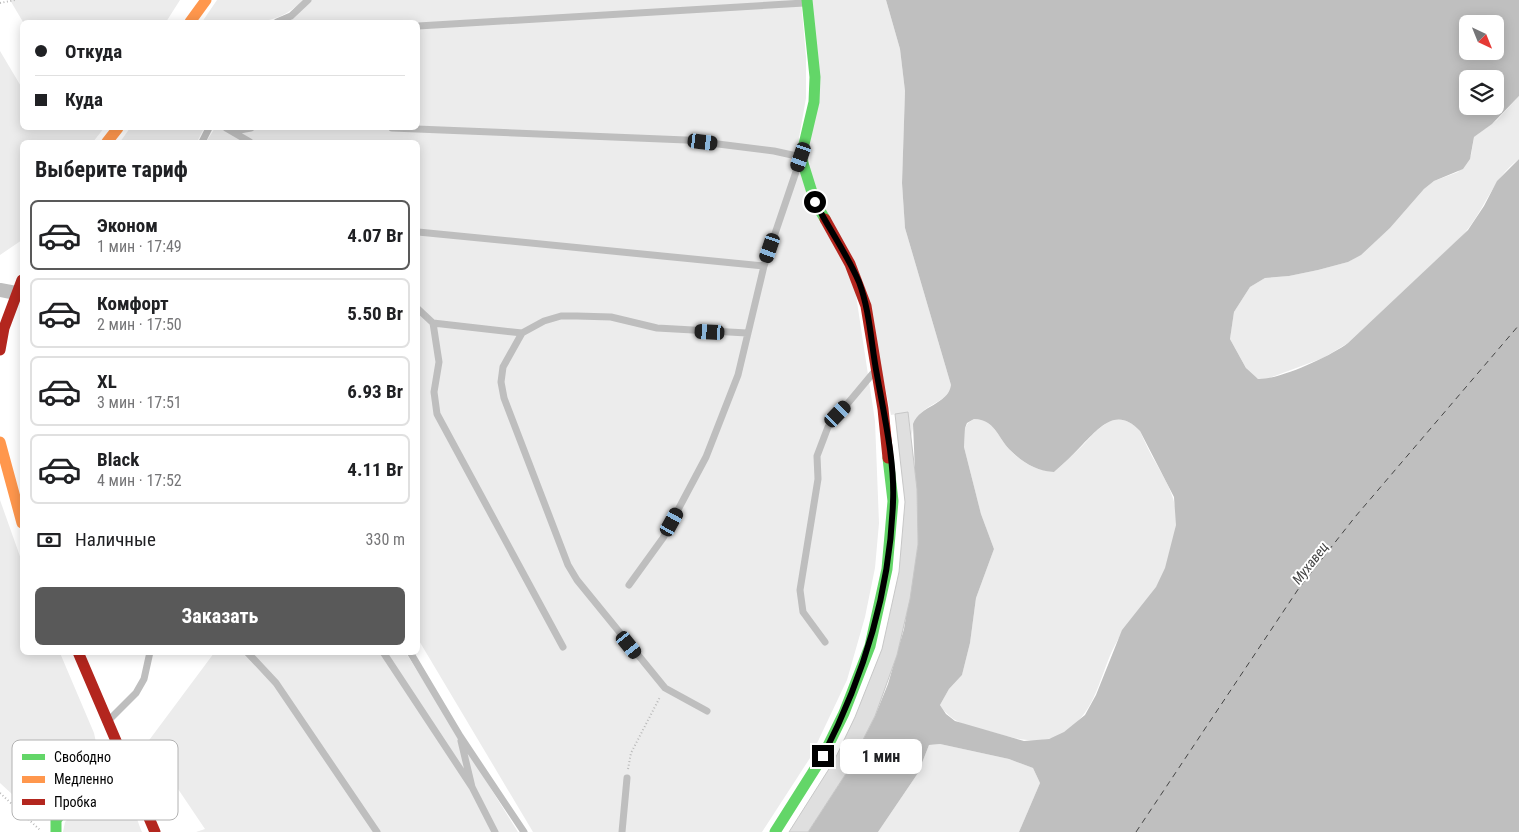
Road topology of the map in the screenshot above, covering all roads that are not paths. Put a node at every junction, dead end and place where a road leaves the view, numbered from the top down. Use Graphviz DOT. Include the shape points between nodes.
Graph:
graph roads {
  1 [pos="206,0"];
  2 [pos="308,0"];
  3 [pos="807,1"];
  4 [pos="191,20"];
  5 [pos="282,20"];
  6 [pos="420,26"];
  7 [pos="420,129"];
  8 [pos="116,130"];
  9 [pos="240,130"];
  10 [pos="234,131"];
  11 [pos="109,140"];
  12 [pos="247,140"];
  13 [pos="801,157"];
  14 [pos="420,232"];
  15 [pos="764,266"];
  16 [pos="20,284"];
  17 [pos="0,290"];
  18 [pos="16,293"];
  19 [pos="420,310"];
  20 [pos="433,323"];
  21 [pos="522,333"];
  22 [pos="747,333"];
  23 [pos="0,350"];
  24 [pos="876,370"];
  25 [pos="0,442"];
  26 [pos="20,517"];
  27 [pos="629,585"];
  28 [pos="825,642"];
  29 [pos="563,647"];
  30 [pos="79,655"];
  31 [pos="149,655"];
  32 [pos="250,655"];
  33 [pos="386,655"];
  34 [pos="412,655"];
  35 [pos="706,711"];
  36 [pos="108,721"];
  37 [pos="460,736"];
  38 [pos="116,740"];
  39 [pos="627,778"];
  40 [pos="472,787"];
  41 [pos="150,820"];
  42 [pos="155,832"];
  43 [pos="377,832"];
  44 [pos="494,832"];
  45 [pos="524,832"];
  46 [pos="622,832"];
  47 [pos="775,832"];
  1 -- 4 [label="street"];
  2 -- 5 [label="lane"];
  3 -- 6 [label="lane"];
  3 -- 13 [label="street" via="816,77 814,102"];
  7 -- 13 [label="lane" via="686,140"];
  8 -- 11 [label="street"];
  9 -- 10 [label="lane"];
  10 -- 12 [label="lane"];
  13 -- 15 [label="lane"];
  13 -- 24 [label="street" via="815,202 859,283"];
  14 -- 15 [label="lane"];
  15 -- 22 [label="lane"];
  16 -- 18 [label="street"];
  17 -- 18 [label="street"];
  18 -- 23 [label="street"];
  19 -- 20 [label="lane"];
  20 -- 21 [label="lane"];
  20 -- 29 [label="lane" via="439,362 434,392 437,414"];
  21 -- 22 [label="lane" via="544,321 577,316 611,317 658,328"];
  21 -- 35 [label="lane" via="503,367 504,398 565,556 588,595 665,688"];
  22 -- 27 [label="lane" via="738,375 706,457 663,538"];
  24 -- 28 [label="lane" via="828,427 817,456 818,479 800,590 803,612"];
  24 -- 47 [label="street" via="893,501 880,606 870,646 844,713 823,756"];
  25 -- 26 [label="street"];
  30 -- 36 [label="street"];
  31 -- 36 [label="lane" via="144,680 136,693"];
  32 -- 43 [label="lane" via="276,683"];
  33 -- 40 [label="lane"];
  34 -- 37 [label="lane"];
  36 -- 38 [label="street"];
  37 -- 40 [label="lane"];
  37 -- 45 [label="lane"];
  39 -- 46 [label="lane"];
  40 -- 44 [label="lane"];
  41 -- 42 [label="street"];
}
